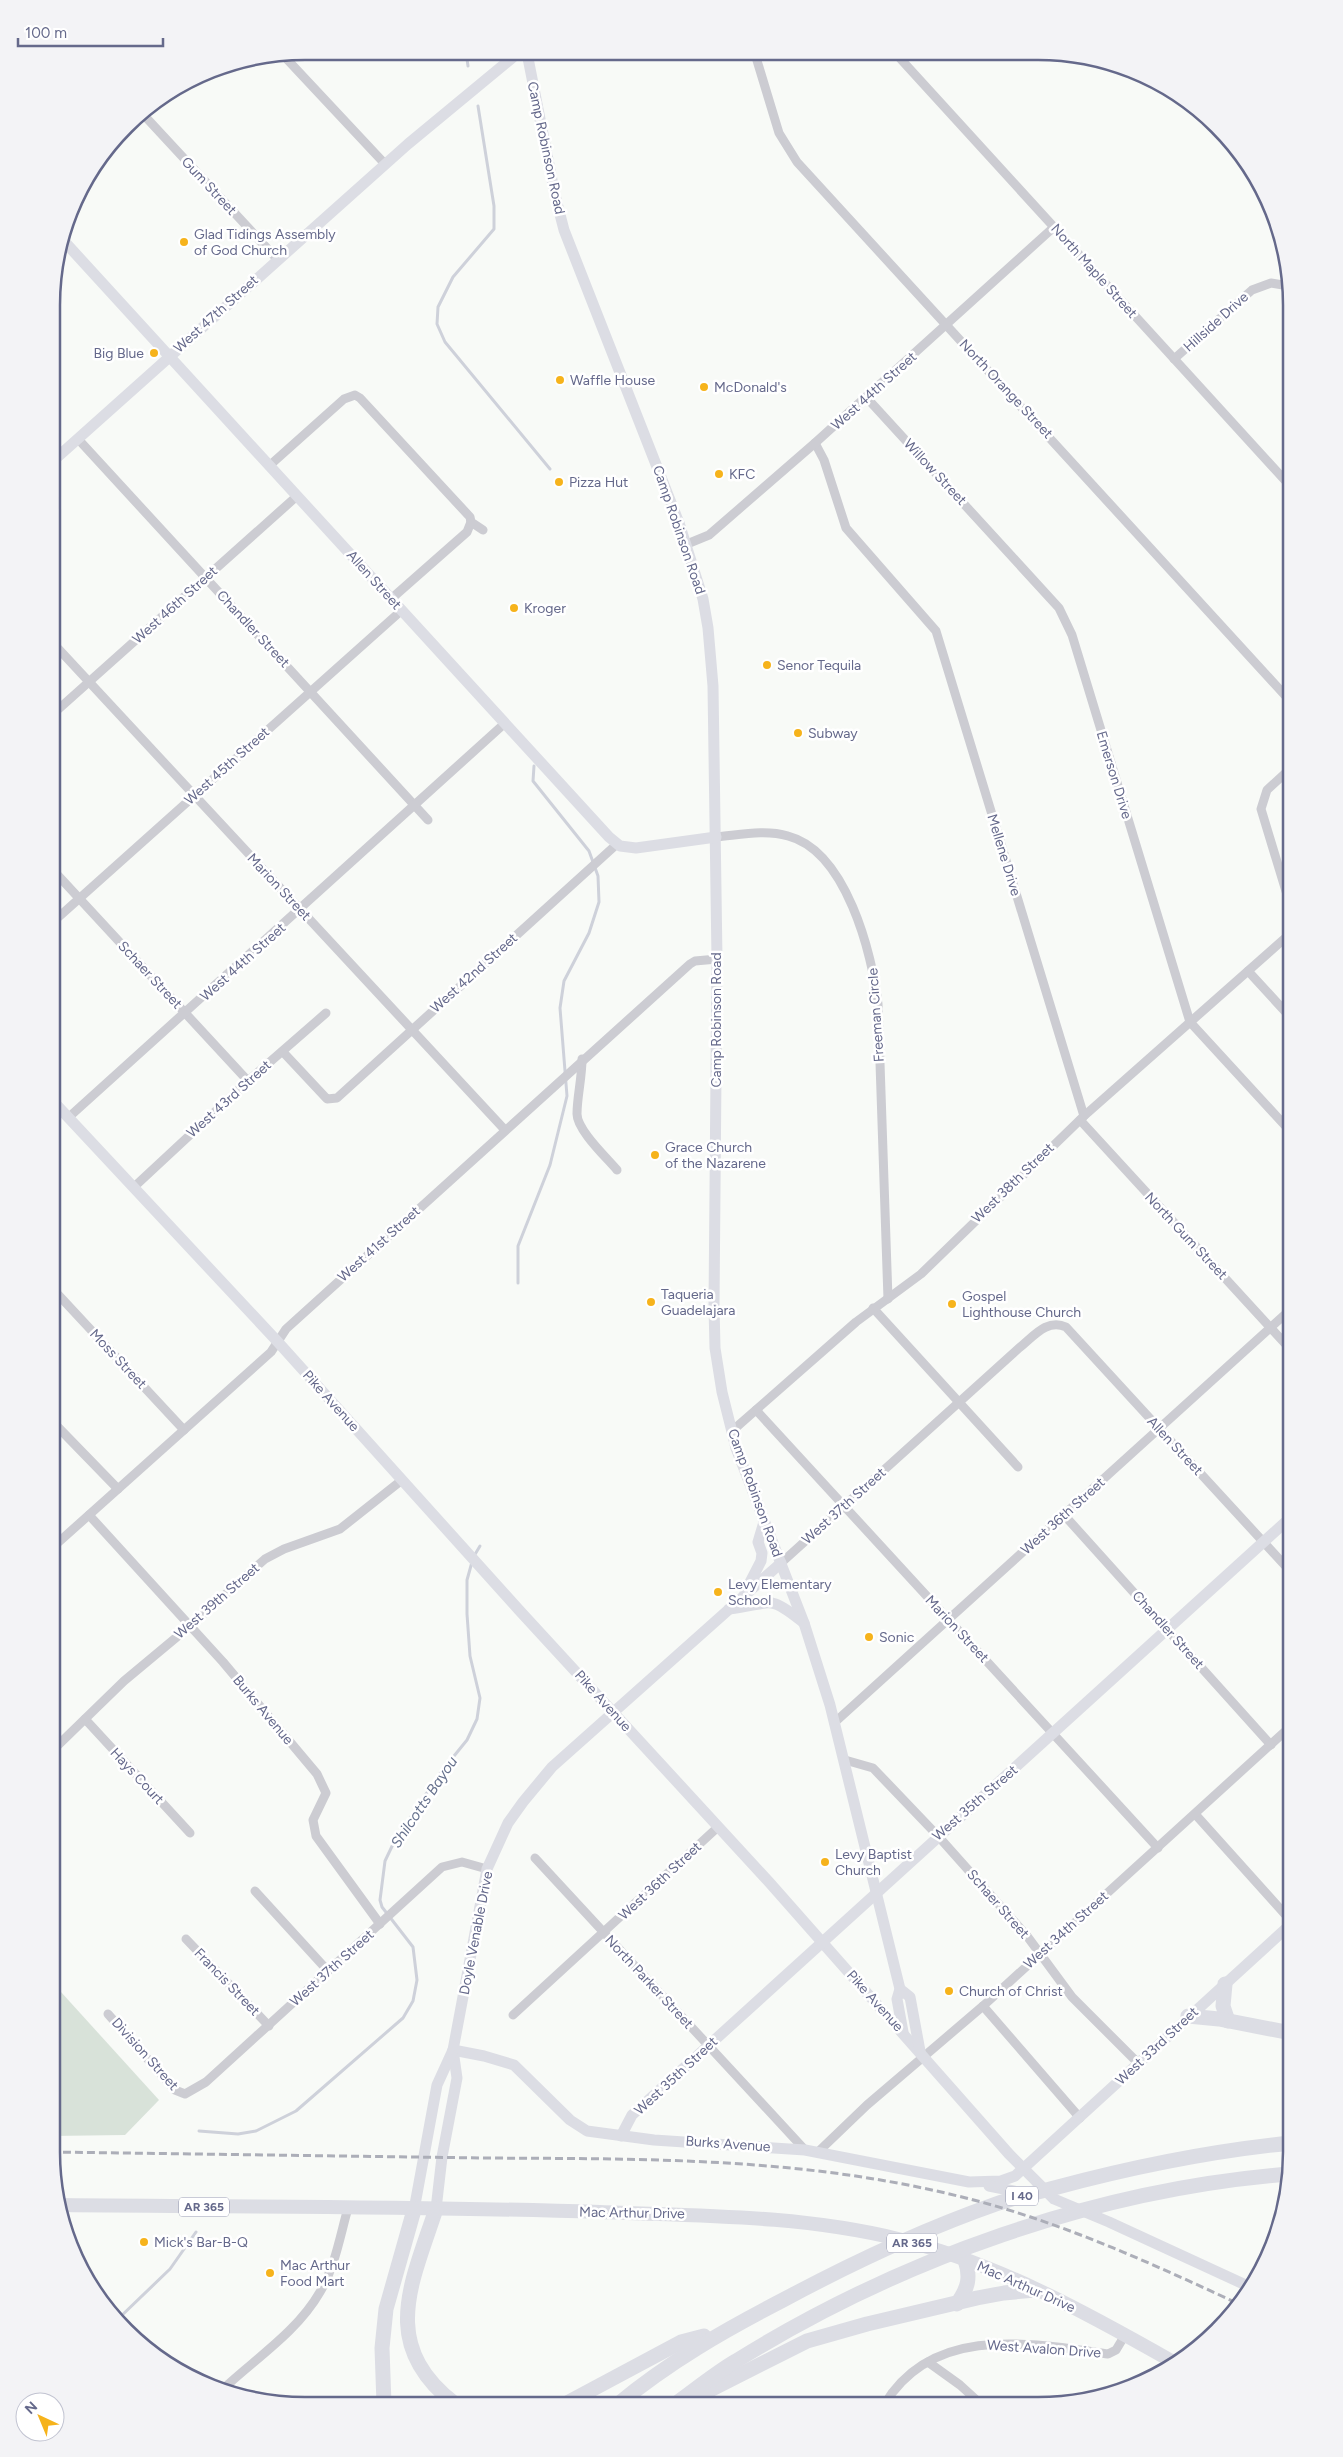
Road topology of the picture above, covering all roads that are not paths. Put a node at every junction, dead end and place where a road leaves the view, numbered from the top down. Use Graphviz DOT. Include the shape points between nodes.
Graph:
graph roads {
  1 [pos="510,60"];
  2 [pos="528,60"];
  3 [pos="757,60"];
  4 [pos="902,60"];
  5 [pos="288,61"];
  6 [pos="146,119"];
  7 [pos="385,164"];
  8 [pos="1054,227"];
  9 [pos="67,245"];
  10 [pos="278,260"];
  11 [pos="1282,285"];
  12 [pos="947,325"];
  13 [pos="170,356"];
  14 [pos="1174,359"];
  15 [pos="866,397"];
  16 [pos="78,439"];
  17 [pos="815,443"];
  18 [pos="60,455"];
  19 [pos="269,466"];
  20 [pos="1283,478"];
  21 [pos="297,496"];
  22 [pos="471,522"];
  23 [pos="483,530"];
  24 [pos="687,544"];
  25 [pos="1004,547"];
  26 [pos="206,577"];
  27 [pos="391,599"];
  28 [pos="402,610"];
  29 [pos="60,651"];
  30 [pos="89,682"];
  31 [pos="311,692"];
  32 [pos="1283,693"];
  33 [pos="60,708"];
  34 [pos="504,724"];
  35 [pos="1283,776"];
  36 [pos="194,796"];
  37 [pos="416,806"];
  38 [pos="428,820"];
  39 [pos="716,837"];
  40 [pos="617,844"];
  41 [pos="60,878"];
  42 [pos="1283,881"];
  43 [pos="79,898"];
  44 [pos="300,910"];
  45 [pos="60,916"];
  46 [pos="1283,940"];
  47 [pos="717,959"];
  48 [pos="1248,971"];
  49 [pos="1283,1009"];
  50 [pos="186,1013"];
  51 [pos="326,1013"];
  52 [pos="1190,1022"];
  53 [pos="411,1030"];
  54 [pos="283,1052"];
  55 [pos="582,1059"];
  56 [pos="248,1081"];
  57 [pos="60,1109"];
  58 [pos="69,1117"];
  59 [pos="1082,1118"];
  60 [pos="1283,1122"];
  61 [pos="505,1130"];
  62 [pos="617,1170"];
  63 [pos="134,1187"];
  64 [pos="60,1297"];
  65 [pos="888,1299"];
  66 [pos="873,1308"];
  67 [pos="1283,1318"];
  68 [pos="1055,1324"];
  69 [pos="1271,1328"];
  70 [pos="277,1341"];
  71 [pos="1283,1341"];
  72 [pos="960,1403"];
  73 [pos="756,1410"];
  74 [pos="60,1429"];
  75 [pos="1159,1429"];
  76 [pos="184,1430"];
  77 [pos="732,1430"];
  78 [pos="1018,1467"];
  79 [pos="402,1480"];
  80 [pos="118,1489"];
  81 [pos="844,1506"];
  82 [pos="89,1514"];
  83 [pos="1065,1516"];
  84 [pos="764,1522"];
  85 [pos="1283,1524"];
  86 [pos="60,1538"];
  87 [pos="1263,1542"];
  88 [pos="781,1562"];
  89 [pos="1283,1563"];
  90 [pos="743,1597"];
  91 [pos="729,1609"];
  92 [pos="948,1620"];
  93 [pos="804,1624"];
  94 [pos="190,1626"];
  95 [pos="1167,1629"];
  96 [pos="613,1713"];
  97 [pos="84,1719"];
  98 [pos="834,1723"];
  99 [pos="1283,1733"];
  100 [pos="1053,1734"];
  101 [pos="60,1743"];
  102 [pos="1271,1744"];
  103 [pos="845,1760"];
  104 [pos="1195,1814"];
  105 [pos="718,1828"];
  106 [pos="190,1833"];
  107 [pos="938,1836"];
  108 [pos="1158,1848"];
  109 [pos="535,1858"];
  110 [pos="487,1869"];
  111 [pos="255,1891"];
  112 [pos="876,1892"];
  113 [pos="1283,1913"];
  114 [pos="381,1923"];
  115 [pos="1283,1930"];
  116 [pos="604,1933"];
  117 [pos="186,1939"];
  118 [pos="822,1940"];
  119 [pos="1039,1954"];
  120 [pos="328,1971"];
  121 [pos="1225,1984"];
  122 [pos="900,1989"];
  123 [pos="983,2006"];
  124 [pos="108,2014"];
  125 [pos="513,2015"];
  126 [pos="1188,2016"];
  127 [pos="1228,2021"];
  128 [pos="269,2026"];
  129 [pos="1283,2031"];
  130 [pos="903,2032"];
  131 [pos="709,2046"];
  132 [pos="453,2050"];
  133 [pos="922,2054"];
  134 [pos="1139,2064"];
  135 [pos="182,2094"];
  136 [pos="1080,2118"];
  137 [pos="621,2136"];
  138 [pos="1283,2144"];
  139 [pos="805,2150"];
  140 [pos="818,2152"];
  141 [pos="1023,2168"];
  142 [pos="1282,2175"];
  143 [pos="969,2182"];
  144 [pos="1054,2199"];
  145 [pos="66,2205"];
  146 [pos="348,2208"];
  147 [pos="436,2209"];
  148 [pos="414,2210"];
  149 [pos="965,2260"];
  150 [pos="1244,2284"];
  151 [pos="1035,2290"];
  152 [pos="957,2304"];
  153 [pos="724,2331"];
  154 [pos="1125,2335"];
  155 [pos="1169,2359"];
  156 [pos="928,2362"];
  157 [pos="227,2384"];
  158 [pos="384,2397"];
  159 [pos="447,2397"];
  160 [pos="578,2397"];
  161 [pos="626,2397"];
  162 [pos="685,2397"];
  163 [pos="697,2397"];
  164 [pos="891,2397"];
  165 [pos="973,2397"];
  1 -- 7 [label="main road, West 47th Street"];
  2 -- 24 [label="main road, Camp Robinson Road" via="564,230"];
  3 -- 12 [label="street, North Orange Street" via="786,147"];
  4 -- 8 [label="street, North Maple Street"];
  5 -- 7 [label="street"];
  6 -- 10 [label="street, Gum Street"];
  7 -- 10 [label="main road, West 47th Street"];
  8 -- 12 [label="street, West 44th Street"];
  8 -- 14 [label="street, North Maple Street"];
  9 -- 13 [label="main road, Allen Street"];
  10 -- 13 [label="main road, West 47th Street"];
  11 -- 14 [label="street, Hillside Drive" via="1271,283 1252,290"];
  12 -- 15 [label="street, West 44th Street"];
  12 -- 32 [label="street, North Orange Street"];
  13 -- 16 [label="main road, West 47th Street"];
  13 -- 19 [label="main road, Allen Street"];
  14 -- 20 [label="street, North Maple Street"];
  15 -- 17 [label="street, West 44th Street"];
  15 -- 25 [label="street, Willow Street"];
  16 -- 18 [label="main road, West 47th Street"];
  16 -- 26 [label="street, Chandler Street"];
  17 -- 24 [label="street, West 44th Street" via="708,536"];
  17 -- 59 [label="street, Mellene Drive" via="852,538 936,631"];
  19 -- 21 [label="main road, Allen Street"];
  19 -- 22 [label="street" via="344,399 355,395 439,483"];
  21 -- 26 [label="street, West 46th Street"];
  21 -- 27 [label="main road, Allen Street"];
  22 -- 23 [label="street"];
  22 -- 27 [label="street" via="467,532"];
  24 -- 39 [label="main road, Camp Robinson Road" via="703,598 712,659"];
  25 -- 52 [label="street, Emerson Drive" via="1059,608 1072,635"];
  26 -- 30 [label="street, West 46th Street"];
  26 -- 31 [label="street, Chandler Street"];
  27 -- 28 [label="main road, Allen Street"];
  28 -- 31 [label="street, West 45th Street"];
  28 -- 34 [label="main road, Allen Street"];
  29 -- 30 [label="street, Marion Street"];
  30 -- 33 [label="street, West 46th Street"];
  30 -- 36 [label="street, Marion Street"];
  31 -- 36 [label="street, West 45th Street"];
  31 -- 37 [label="street, Chandler Street"];
  34 -- 37 [label="street, West 44th Street"];
  34 -- 40 [label="main road, Allen Street"];
  35 -- 42 [label="street" via="1268,790 1261,809"];
  36 -- 43 [label="street, West 45th Street"];
  36 -- 44 [label="street, Marion Street"];
  37 -- 38 [label="street, Chandler Street"];
  37 -- 44 [label="street, West 44th Street"];
  39 -- 40 [label="main road" via="636,848"];
  39 -- 47 [label="main road, Camp Robinson Road"];
  39 -- 65 [label="street, Freeman Circle" via="773,833 796,838 809,845 826,861 860,922 873,968 878,1004"];
  40 -- 53 [label="street, West 42nd Street"];
  41 -- 43 [label="street, Schaer Street"];
  43 -- 45 [label="street, West 45th Street"];
  43 -- 50 [label="street, Schaer Street"];
  44 -- 50 [label="street, West 44th Street"];
  44 -- 53 [label="street, Marion Street"];
  46 -- 48 [label="street, West 38th Street"];
  47 -- 55 [label="street, West 41st Street" via="690,964"];
  47 -- 77 [label="main road, Camp Robinson Road" via="715,1338 722,1392"];
  48 -- 49 [label="street"];
  48 -- 52 [label="street, West 38th Street"];
  50 -- 56 [label="street, Schaer Street"];
  50 -- 58 [label="street, West 44th Street"];
  51 -- 54 [label="street, West 43rd Street"];
  52 -- 59 [label="street, West 38th Street"];
  52 -- 60 [label="street"];
  53 -- 54 [label="street, West 42nd Street" via="337,1098 330,1100"];
  53 -- 61 [label="street, Marion Street"];
  54 -- 56 [label="street, West 43rd Street"];
  55 -- 61 [label="street, West 41st Street"];
  55 -- 62 [label="street" via="576,1115 580,1126"];
  56 -- 63 [label="street, West 43rd Street"];
  57 -- 58 [label="main road, Pike Avenue"];
  58 -- 63 [label="main road, Pike Avenue"];
  59 -- 65 [label="street, West 38th Street" via="921,1274"];
  59 -- 69 [label="street, North Gum Street"];
  61 -- 70 [label="street, West 41st Street" via="286,1329"];
  63 -- 70 [label="main road, Pike Avenue"];
  64 -- 76 [label="street, Moss Street"];
  65 -- 66 [label="street, West 38th Street"];
  66 -- 72 [label="street"];
  66 -- 73 [label="street, West 38th Street"];
  67 -- 69 [label="street, West 36th Street"];
  68 -- 72 [label="street, West 37th Street" via="1044,1328 1019,1348"];
  68 -- 75 [label="street, Allen Street" via="1066,1327"];
  69 -- 71 [label="street, North Gum Street"];
  69 -- 75 [label="street, West 36th Street"];
  70 -- 76 [label="street, West 41st Street" via="271,1352"];
  70 -- 79 [label="main road, Pike Avenue"];
  72 -- 78 [label="street"];
  72 -- 81 [label="street, West 37th Street"];
  73 -- 77 [label="street, West 38th Street"];
  73 -- 81 [label="street, Marion Street"];
  74 -- 80 [label="street"];
  75 -- 83 [label="street, West 36th Street"];
  75 -- 87 [label="street, Allen Street"];
  76 -- 80 [label="street, West 41st Street"];
  77 -- 84 [label="main road, Camp Robinson Road"];
  79 -- 94 [label="street, West 39th Street" via="340,1529 265,1559"];
  79 -- 96 [label="main road, Pike Avenue"];
  80 -- 82 [label="street, West 41st Street"];
  81 -- 88 [label="street, West 37th Street"];
  81 -- 92 [label="street, Marion Street"];
  82 -- 86 [label="street, West 41st Street"];
  82 -- 94 [label="street, Burks Avenue"];
  83 -- 92 [label="street, West 36th Street"];
  83 -- 95 [label="street, Chandler Street"];
  84 -- 88 [label="main road, Camp Robinson Road"];
  84 -- 90 [label="main road" via="758,1542 761,1561"];
  85 -- 87 [label="main road, West 35th Street"];
  87 -- 89 [label="street, Allen Street"];
  87 -- 95 [label="main road, West 35th Street"];
  88 -- 90 [label="main road, West 37th Street"];
  88 -- 93 [label="main road, Camp Robinson Road"];
  90 -- 91 [label="main road, West 37th Street"];
  91 -- 93 [label="main road" via="768,1601 779,1604"];
  91 -- 96 [label="main road, West 37th Street"];
  92 -- 98 [label="street, West 36th Street"];
  92 -- 100 [label="street, Marion Street"];
  93 -- 98 [label="main road, Camp Robinson Road"];
  94 -- 97 [label="street, West 39th Street"];
  94 -- 114 [label="street, Burks Avenue" via="324,1785 326,1793 313,1820 316,1836"];
  95 -- 100 [label="main road, West 35th Street"];
  95 -- 102 [label="street, Chandler Street"];
  96 -- 105 [label="main road, Pike Avenue"];
  96 -- 110 [label="main road, Doyle Venable Drive" via="537,1784 508,1823"];
  97 -- 101 [label="street, West 39th Street"];
  97 -- 106 [label="street, Hays Court"];
  98 -- 103 [label="main road, Camp Robinson Road"];
  99 -- 102 [label="street, West 34th Street"];
  100 -- 107 [label="main road, West 35th Street"];
  100 -- 108 [label="street, Marion Street"];
  102 -- 104 [label="street, West 34th Street"];
  103 -- 107 [label="street, Schaer Street" via="873,1768"];
  103 -- 112 [label="main road, Camp Robinson Road"];
  104 -- 108 [label="street, West 34th Street"];
  104 -- 113 [label="street"];
  105 -- 116 [label="street, West 36th Street"];
  105 -- 118 [label="main road, Pike Avenue"];
  107 -- 112 [label="main road, West 35th Street"];
  107 -- 119 [label="street, Schaer Street" via="1027,1936"];
  108 -- 119 [label="street, West 34th Street"];
  109 -- 116 [label="street, North Parker Street"];
  110 -- 114 [label="street, West 37th Street" via="462,1862 442,1867"];
  110 -- 132 [label="main road, Doyle Venable Drive"];
  111 -- 120 [label="street"];
  112 -- 118 [label="main road, West 35th Street"];
  112 -- 122 [label="main road, Camp Robinson Road"];
  114 -- 120 [label="street, West 37th Street"];
  115 -- 121 [label="main road, West 33rd Street"];
  116 -- 125 [label="street, West 36th Street"];
  116 -- 131 [label="street, North Parker Street"];
  117 -- 128 [label="street, Francis Street"];
  118 -- 130 [label="main road, Pike Avenue"];
  118 -- 131 [label="main road, West 35th Street"];
  119 -- 123 [label="street, West 34th Street"];
  119 -- 134 [label="street, Schaer Street" via="1072,1997"];
  120 -- 128 [label="street, West 37th Street"];
  121 -- 126 [label="main road, West 33rd Street"];
  121 -- 127 [label="highway" via="1223,2006"];
  122 -- 130 [label="main road, Camp Robinson Road" via="897,1999"];
  122 -- 133 [label="main road, Camp Robinson Road" via="910,1997"];
  123 -- 133 [label="street, West 34th Street"];
  123 -- 136 [label="street"];
  124 -- 135 [label="street, Division Street"];
  126 -- 127 [label="highway"];
  126 -- 134 [label="main road, West 33rd Street"];
  127 -- 129 [label="highway"];
  128 -- 135 [label="street, West 37th Street" via="206,2082"];
  130 -- 133 [label="main road, Pike Avenue"];
  131 -- 137 [label="main road, West 35th Street" via="632,2115"];
  131 -- 139 [label="street, North Parker Street"];
  132 -- 137 [label="main road, Burks Avenue" via="514,2065 579,2127"];
  132 -- 147 [label="main road, Doyle Venable Drive" via="457,2078"];
  132 -- 148 [label="main road, Doyle Venable Drive" via="437,2085"];
  133 -- 140 [label="street, West 34th Street"];
  133 -- 141 [label="main road, Pike Avenue"];
  134 -- 136 [label="main road, West 33rd Street"];
  136 -- 141 [label="main road, West 33rd Street"];
  137 -- 139 [label="main road, Burks Avenue"];
  138 -- 153 [label="highway, I 40" via="1112,2173 997,2203 879,2250"];
  139 -- 140 [label="main road, Burks Avenue"];
  140 -- 143 [label="main road, Burks Avenue"];
  141 -- 143 [label="main road, Burks Avenue" via="1006,2180"];
  141 -- 144 [label="main road, Pike Avenue"];
  142 -- 162 [label="highway, I 40" via="1136,2198 978,2243 861,2292 764,2344"];
  143 -- 144 [label="main road"];
  144 -- 150 [label="main road, Pike Avenue"];
  145 -- 146 [label="main road, Mac Arthur Drive / AR 365"];
  146 -- 148 [label="main road, Mac Arthur Drive / AR 365"];
  146 -- 157 [label="street" via="327,2277 312,2306 283,2337"];
  147 -- 148 [label="main road, Mac Arthur Drive / AR 365"];
  147 -- 149 [label="main road, Mac Arthur Drive / AR 365" via="777,2219 896,2238"];
  147 -- 159 [label="highway" via="408,2294 406,2315 411,2347 419,2364 430,2381"];
  148 -- 158 [label="highway" via="386,2309 382,2348"];
  149 -- 151 [label="main road, Mac Arthur Drive / AR 365" via="1009,2276"];
  149 -- 152 [label="highway" via="969,2282"];
  151 -- 152 [label="highway" via="1004,2293"];
  151 -- 154 [label="main road, Mac Arthur Drive / AR 365" via="1097,2318"];
  152 -- 163 [label="highway" via="867,2324 806,2342"];
  153 -- 160 [label="highway" via="681,2342"];
  153 -- 161 [label="highway, I 40"];
  154 -- 155 [label="main road, Mac Arthur Drive / AR 365"];
  154 -- 156 [label="street, West Avalon Drive" via="1116,2350 1108,2354 988,2344 961,2348"];
  156 -- 164 [label="street, West Avalon Drive"];
  156 -- 165 [label="street"];
}
